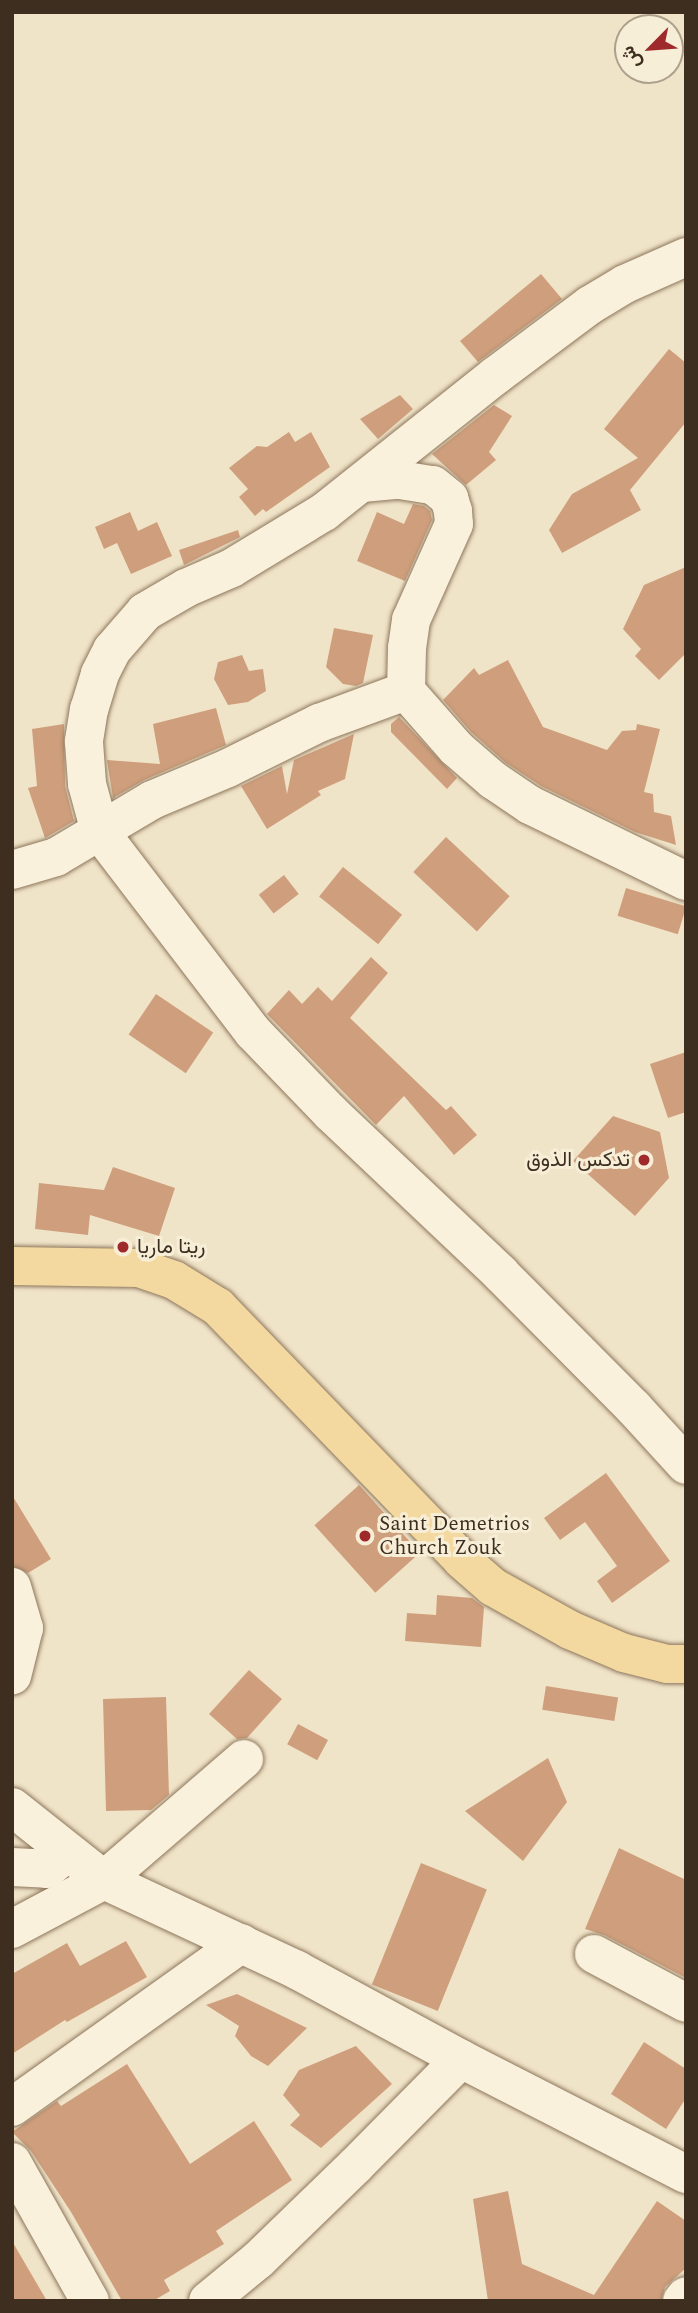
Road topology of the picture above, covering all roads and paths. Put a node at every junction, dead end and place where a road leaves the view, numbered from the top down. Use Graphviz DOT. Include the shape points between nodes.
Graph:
graph roads {
  1 [pos="686,257"];
  2 [pos="362,483"];
  3 [pos="406,691"];
  4 [pos="100,832"];
  5 [pos="12,870"];
  6 [pos="686,881"];
  7 [pos="12,1266"];
  8 [pos="686,1465"];
  9 [pos="12,1587"];
  10 [pos="680,1668"];
  11 [pos="12,1676"];
  12 [pos="244,1759"];
  13 [pos="12,1807"];
  14 [pos="68,1853"];
  15 [pos="12,1867"];
  16 [pos="104,1880"];
  17 [pos="12,1929"];
  18 [pos="242,1943"];
  19 [pos="594,1954"];
  20 [pos="686,2003"];
  21 [pos="461,2059"];
  22 [pos="12,2107"];
  23 [pos="12,2162"];
  24 [pos="686,2174"];
  25 [pos="686,2296"];
  26 [pos="90,2301"];
  27 [pos="208,2301"];
  28 [pos="682,2301"];
  1 -- 2 [label="street" via="590,305"];
  2 -- 3 [label="street" via="400,480 433,485 449,498 453,511 454,524 411,620"];
  2 -- 4 [label="street" via="232,568 145,612 127,629 100,674 84,743 87,784"];
  3 -- 4 [label="street" via="319,723 152,800"];
  3 -- 6 [label="street" via="456,748 530,805"];
  4 -- 5 [label="street" via="56,857"];
  4 -- 8 [label="street" via="253,1032 331,1113 520,1292"];
  7 -- 10 [label="main road" via="139,1268 174,1280 218,1307 493,1587 570,1630 624,1653"];
  9 -- 11 [label="street" via="24,1628"];
  12 -- 16 [label="street"];
  13 -- 14 [label="street"];
  14 -- 15 [label="street" via="47,1869"];
  14 -- 16 [label="street"];
  16 -- 17 [label="street"];
  16 -- 18 [label="street"];
  18 -- 21 [label="street"];
  18 -- 22 [label="street"];
  19 -- 20 [label="street"];
  21 -- 24 [label="street"];
  21 -- 27 [label="street" via="258,2260"];
  23 -- 26 [label="street"];
  25 -- 28 [label="street"];
}
